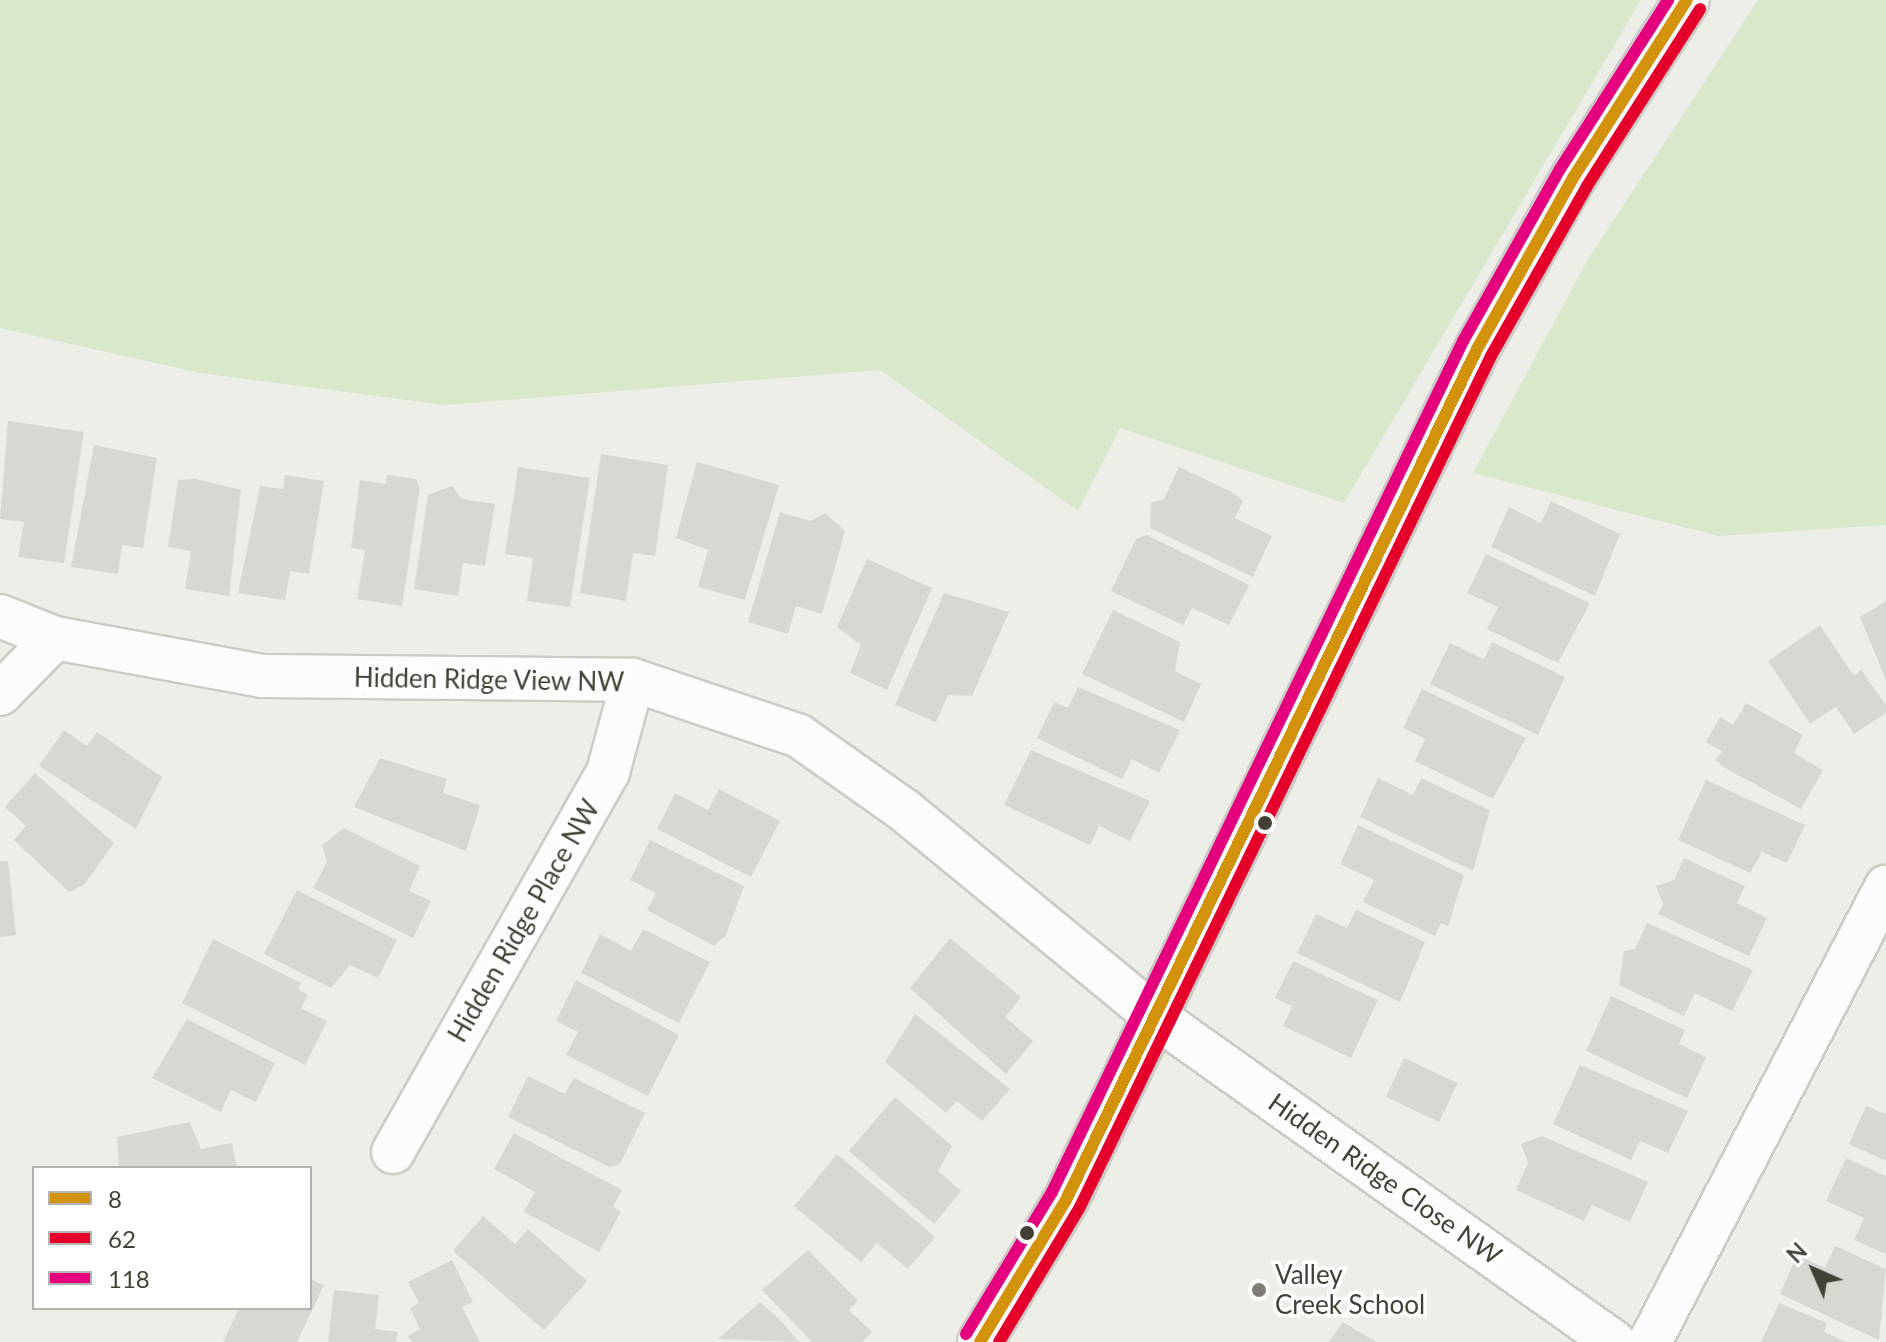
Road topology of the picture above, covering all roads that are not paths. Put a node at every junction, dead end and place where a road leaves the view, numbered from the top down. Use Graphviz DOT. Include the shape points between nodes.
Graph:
graph roads {
  1 [pos="1687,0"];
  2 [pos="0,616"];
  3 [pos="55,638"];
  4 [pos="633,680"];
  5 [pos="0,694"];
  6 [pos="1886,887"];
  7 [pos="1156,1017"];
  8 [pos="393,1152"];
  9 [pos="980,1342"];
  10 [pos="1614,1342"];
  11 [pos="1650,1342"];
  1 -- 7 [label="street" via="1573,178 1477,349"];
  2 -- 3 [label="street, Hidden Ridge View NW"];
  3 -- 4 [label="street, Hidden Ridge View NW" via="262,676"];
  3 -- 5 [label="street"];
  4 -- 7 [label="street, Hidden Ridge View NW" via="799,736 904,810"];
  4 -- 8 [label="street, Hidden Ridge Place NW" via="608,772"];
  6 -- 11 [label="street"];
  7 -- 9 [label="street" via="1066,1200"];
  7 -- 10 [label="street, Hidden Ridge Close NW"];
}
